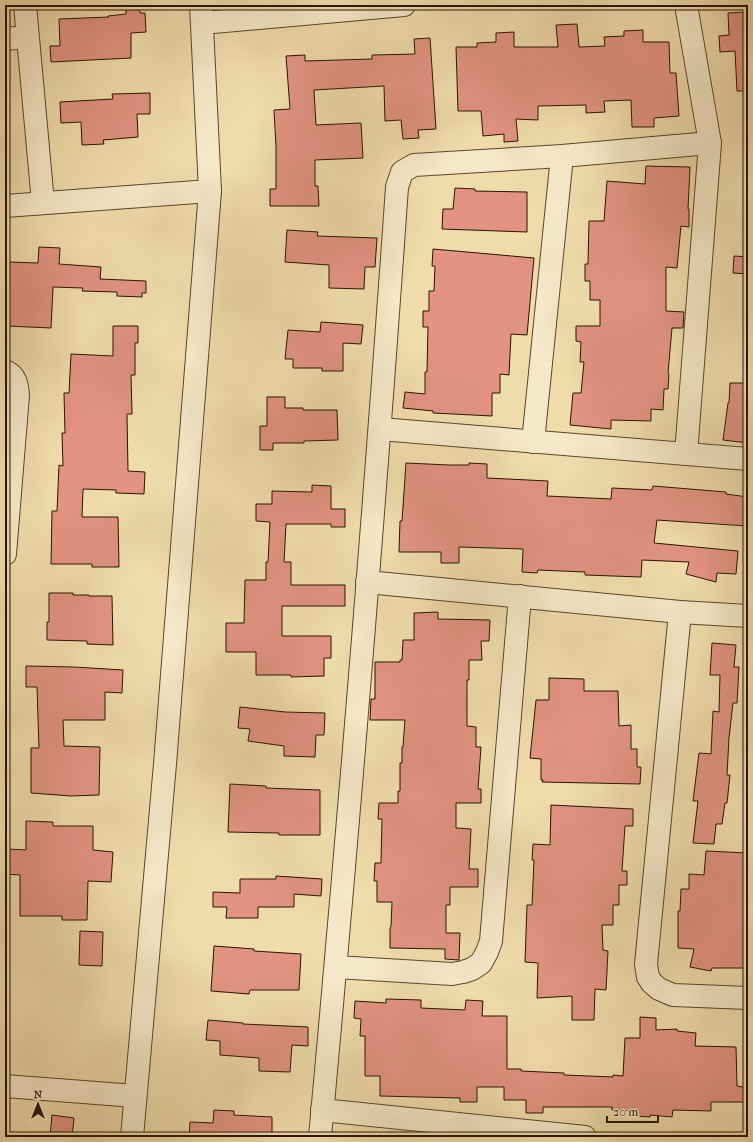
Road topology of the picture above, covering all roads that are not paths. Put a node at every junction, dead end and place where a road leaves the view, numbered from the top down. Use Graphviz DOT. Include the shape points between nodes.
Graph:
graph roads {
  1 [pos="25,5"];
  2 [pos="686,5"];
  3 [pos="391,6"];
  4 [pos="201,14"];
  5 [pos="27,37"];
  6 [pos="5,39"];
  7 [pos="710,143"];
  8 [pos="562,156"];
  9 [pos="210,191"];
  10 [pos="43,203"];
  11 [pos="5,206"];
  12 [pos="5,371"];
  13 [pos="380,429"];
  14 [pos="533,442"];
  15 [pos="686,454"];
  16 [pos="748,458"];
  17 [pos="5,554"];
  18 [pos="367,582"];
  19 [pos="520,596"];
  20 [pos="680,612"];
  21 [pos="748,616"];
  22 [pos="336,967"];
  23 [pos="748,998"];
  24 [pos="5,1086"];
  25 [pos="135,1096"];
  26 [pos="322,1110"];
  27 [pos="132,1137"];
  28 [pos="320,1137"];
  29 [pos="585,1137"];
  1 -- 5 [label="street"];
  2 -- 7 [label="street"];
  3 -- 4 [label="street"];
  4 -- 9 [label="street"];
  5 -- 6 [label="street"];
  5 -- 10 [label="street"];
  7 -- 8 [label="street"];
  7 -- 15 [label="street"];
  8 -- 13 [label="street" via="414,165 402,172 397,187"];
  8 -- 14 [label="street"];
  9 -- 10 [label="street"];
  9 -- 25 [label="street" via="166,756"];
  10 -- 11 [label="street"];
  12 -- 17 [label="street" via="14,377 18,395"];
  13 -- 14 [label="street"];
  13 -- 18 [label="street"];
  14 -- 15 [label="street"];
  15 -- 16 [label="street"];
  18 -- 19 [label="street"];
  18 -- 22 [label="street"];
  19 -- 20 [label="street"];
  19 -- 22 [label="street" via="491,941 487,952 481,963 472,969 452,974"];
  20 -- 21 [label="street"];
  20 -- 23 [label="street" via="646,964 648,977 659,989 673,995"];
  22 -- 26 [label="street"];
  24 -- 25 [label="street"];
  25 -- 27 [label="street"];
  26 -- 28 [label="street"];
  26 -- 29 [label="street"];
}
